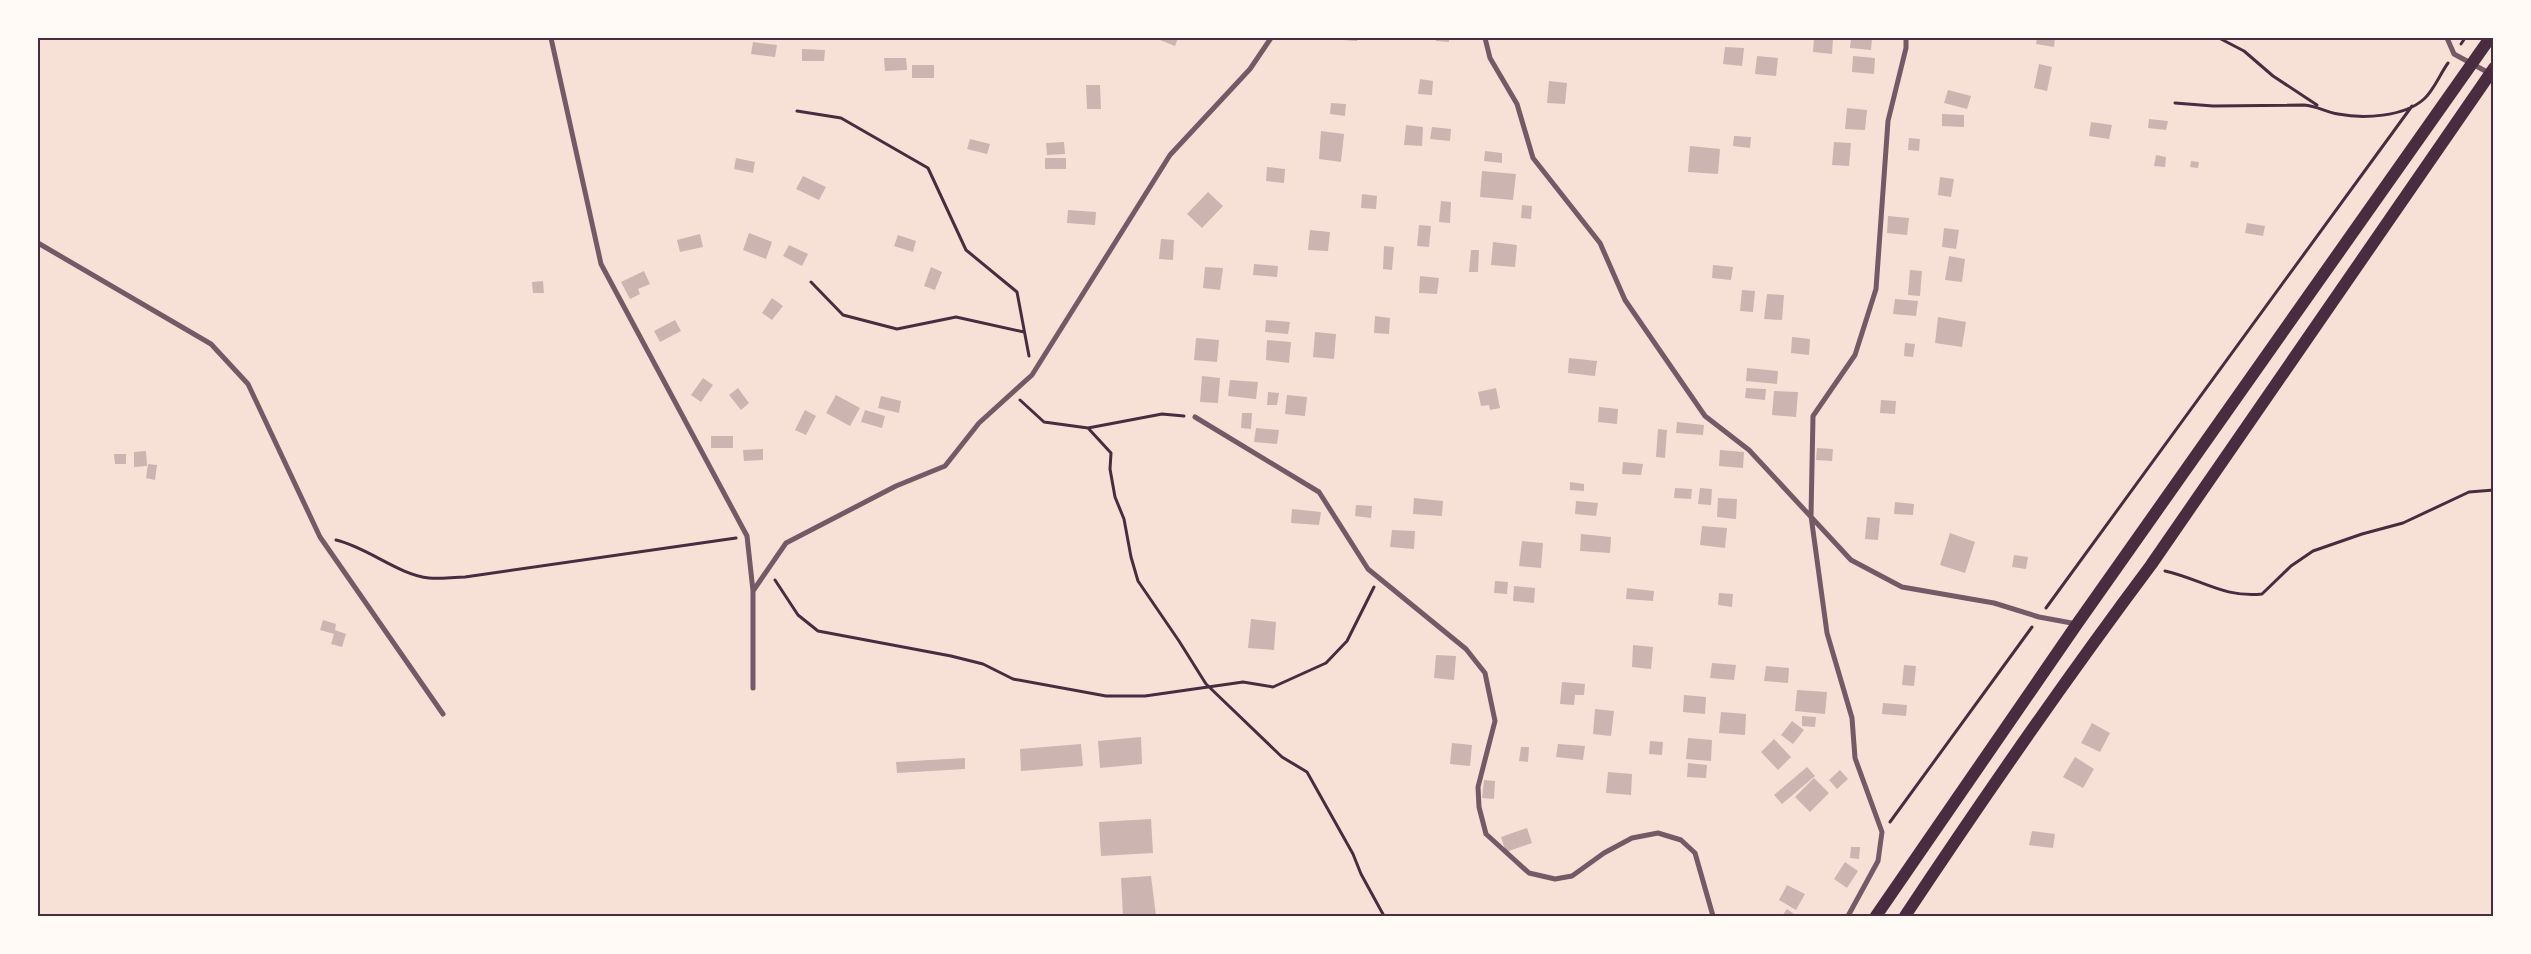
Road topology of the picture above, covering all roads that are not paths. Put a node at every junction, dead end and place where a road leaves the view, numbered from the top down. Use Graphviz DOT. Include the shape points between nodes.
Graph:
graph roads {
  1 [pos="551,38"];
  2 [pos="1271,38"];
  3 [pos="1484,38"];
  4 [pos="1906,38"];
  5 [pos="2447,38"];
  6 [pos="2490,38"];
  7 [pos="2472,64"];
  8 [pos="2491,71"];
  9 [pos="38,243"];
  10 [pos="1195,417"];
  11 [pos="1811,516"];
  12 [pos="753,591"];
  13 [pos="2077,624"];
  14 [pos="753,688"];
  15 [pos="443,714"];
  16 [pos="1713,916"];
  17 [pos="1848,916"];
  18 [pos="1876,916"];
  19 [pos="1905,916"];
  1 -- 12 [label="street" via="601,264 747,536"];
  2 -- 12 [label="street" via="1250,69 1170,155 1032,375 979,423 945,466 896,486 786,543"];
  3 -- 11 [label="street" via="1490,58 1517,104 1533,158 1600,243 1625,300 1705,416 1749,450"];
  4 -- 11 [label="street" via="1888,121 1876,289 1855,355 1813,416"];
  5 -- 7 [label="street" via="2454,54"];
  6 -- 7 [label="main road"];
  7 -- 8 [label="street"];
  7 -- 13 [label="main road"];
  8 -- 19 [label="main road"];
  9 -- 15 [label="street" via="211,344 248,384 320,536"];
  10 -- 16 [label="street" via="1319,492 1368,569 1466,649 1485,673 1495,721 1478,787 1478,807 1486,834 1529,873 1555,879 1572,876 1632,838 1658,834 1681,840 1696,853"];
  11 -- 13 [label="street" via="1851,560 1902,587 1994,603 2039,617"];
  11 -- 17 [label="street" via="1827,633 1852,718 1855,758 1882,832 1878,862"];
  12 -- 14 [label="street"];
  13 -- 18 [label="main road"];
}
